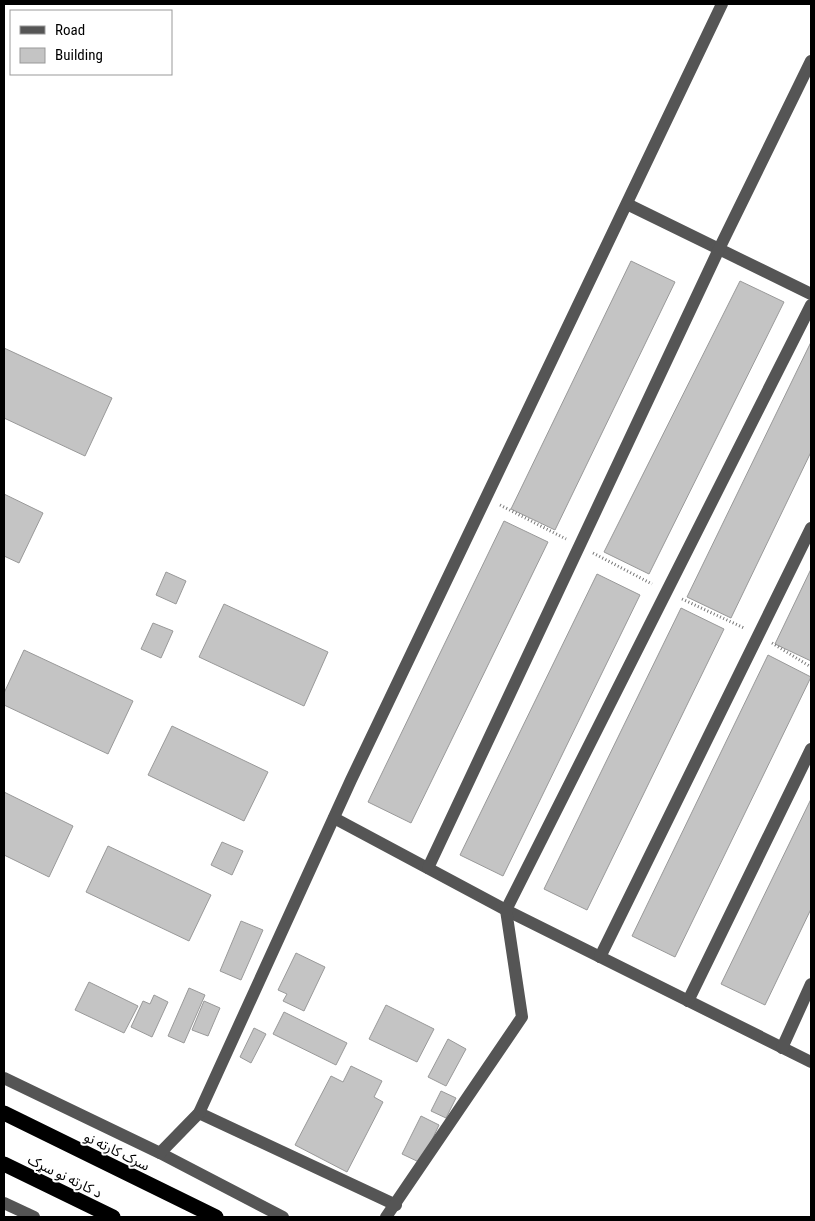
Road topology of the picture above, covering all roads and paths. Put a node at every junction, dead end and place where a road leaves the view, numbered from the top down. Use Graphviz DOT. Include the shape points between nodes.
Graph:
graph roads {
  1 [pos="722,4"];
  2 [pos="811,61"];
  3 [pos="627,204"];
  4 [pos="719,249"];
  5 [pos="811,294"];
  6 [pos="811,305"];
  7 [pos="486,498"];
  8 [pos="811,528"];
  9 [pos="580,546"];
  10 [pos="667,591"];
  11 [pos="759,635"];
  12 [pos="811,667"];
  13 [pos="811,749"];
  14 [pos="334,818"];
  15 [pos="428,868"];
  16 [pos="506,910"];
  17 [pos="600,957"];
  18 [pos="811,984"];
  19 [pos="688,1001"];
  20 [pos="782,1048"];
  21 [pos="811,1062"];
  22 [pos="4,1078"];
  23 [pos="4,1113"];
  24 [pos="199,1114"];
  25 [pos="160,1153"];
  26 [pos="4,1164"];
  27 [pos="4,1202"];
  28 [pos="396,1205"];
  29 [pos="34,1217"];
  30 [pos="113,1217"];
  31 [pos="216,1217"];
  32 [pos="283,1217"];
  33 [pos="386,1217"];
  1 -- 3 [label="street"];
  2 -- 4 [label="street"];
  3 -- 4 [label="street"];
  3 -- 7 [label="street"];
  4 -- 5 [label="street"];
  4 -- 9 [label="street"];
  6 -- 10 [label="street"];
  7 -- 9 [label="path"];
  7 -- 14 [label="street"];
  8 -- 11 [label="street"];
  9 -- 10 [label="path"];
  9 -- 15 [label="street"];
  10 -- 11 [label="path"];
  10 -- 16 [label="street"];
  11 -- 12 [label="path"];
  11 -- 17 [label="street"];
  13 -- 19 [label="street"];
  14 -- 15 [label="street"];
  14 -- 24 [label="street"];
  15 -- 16 [label="street"];
  16 -- 17 [label="street"];
  16 -- 28 [label="street" via="522,1017"];
  17 -- 19 [label="street"];
  18 -- 20 [label="street"];
  19 -- 20 [label="street"];
  20 -- 21 [label="street"];
  22 -- 25 [label="street"];
  23 -- 31 [label="highway, سرک کارته نو"];
  24 -- 25 [label="street"];
  24 -- 28 [label="street"];
  25 -- 32 [label="street"];
  26 -- 30 [label="highway, د کارته نو سړک"];
  27 -- 29 [label="street"];
  28 -- 33 [label="street"];
}
